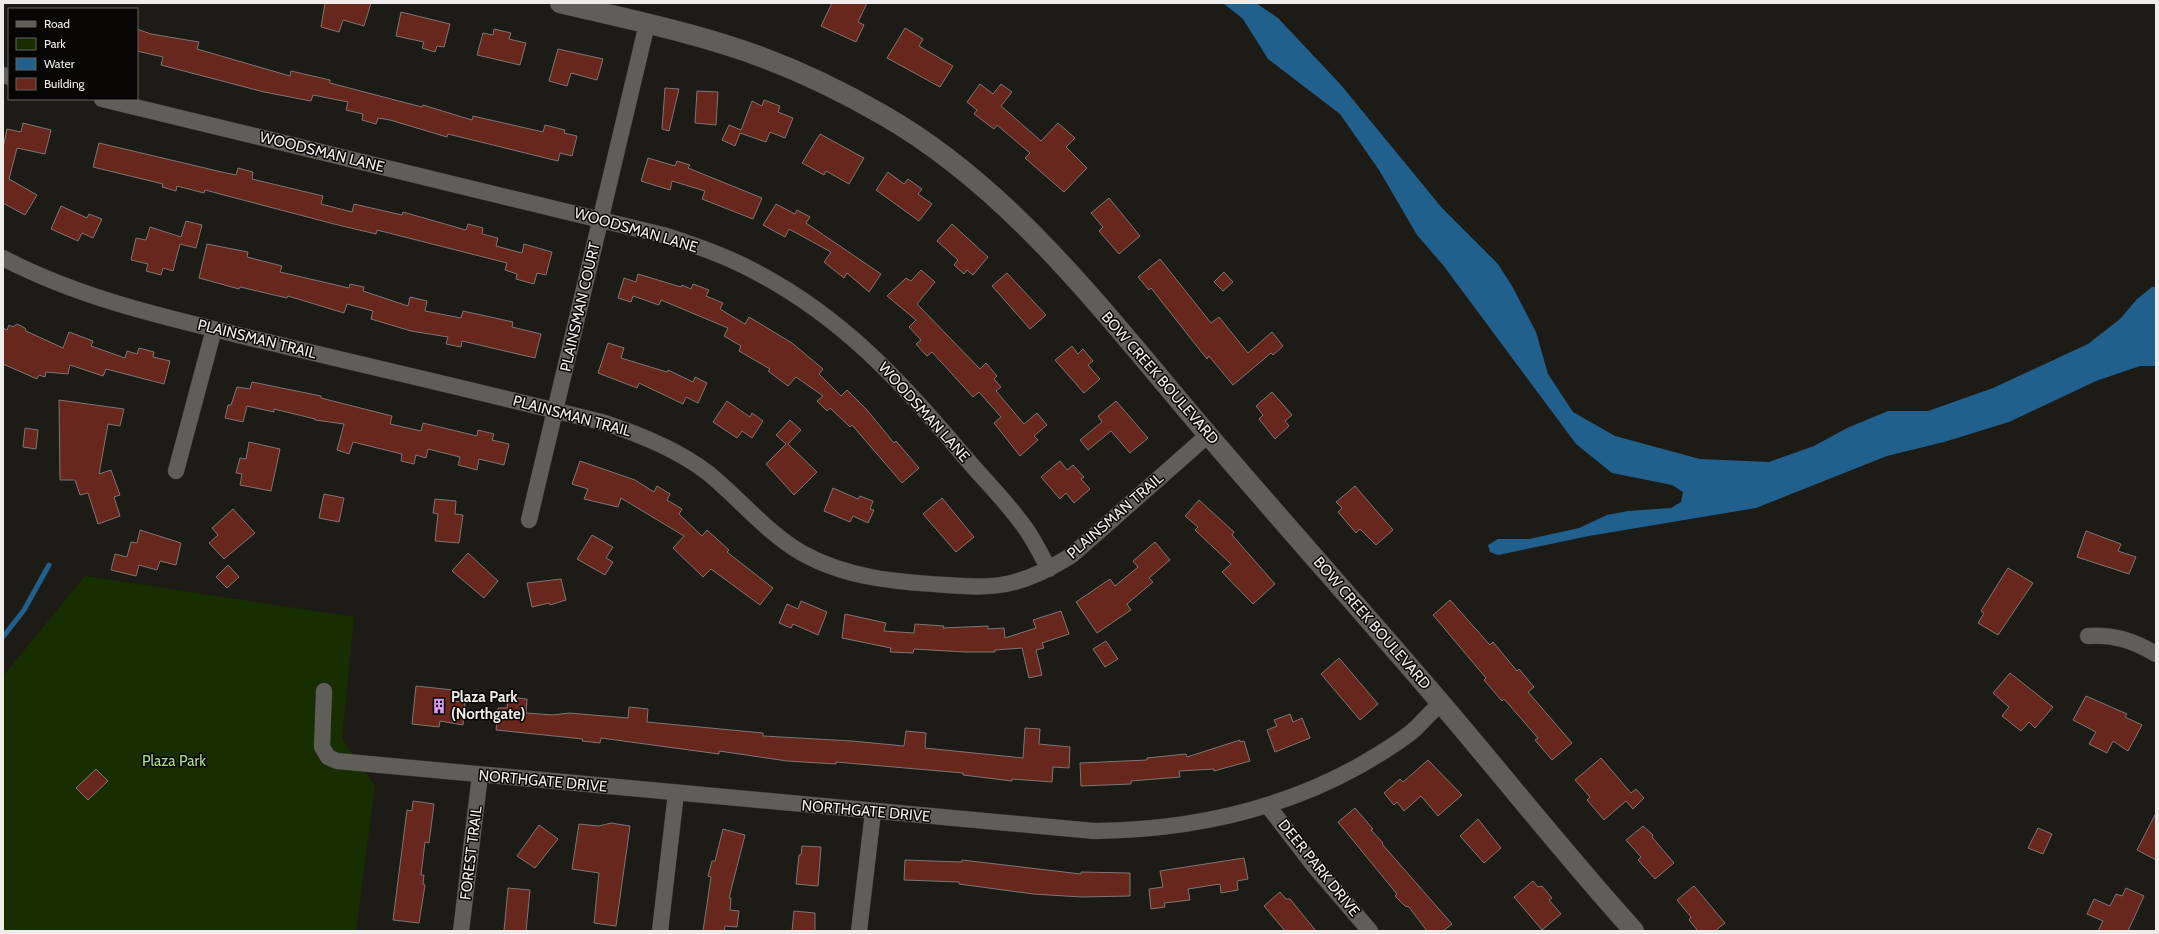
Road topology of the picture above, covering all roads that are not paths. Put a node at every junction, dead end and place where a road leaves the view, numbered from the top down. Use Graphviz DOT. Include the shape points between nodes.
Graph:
graph roads {
  1 [pos="560,3"];
  2 [pos="647,24"];
  3 [pos="106,100"];
  4 [pos="602,219"];
  5 [pos="3,258"];
  6 [pos="214,329"];
  7 [pos="556,411"];
  8 [pos="1208,435"];
  9 [pos="176,471"];
  10 [pos="529,520"];
  11 [pos="1049,569"];
  12 [pos="2088,636"];
  13 [pos="2156,654"];
  14 [pos="324,690"];
  15 [pos="1441,703"];
  16 [pos="480,775"];
  17 [pos="676,794"];
  18 [pos="1268,806"];
  19 [pos="873,812"];
  20 [pos="461,931"];
  21 [pos="660,931"];
  22 [pos="859,931"];
  23 [pos="1370,931"];
  24 [pos="1634,931"];
  1 -- 2 [label="street, BOW CREEK BOULEVARD"];
  2 -- 4 [label="street, PLAINSMAN COURT"];
  2 -- 8 [label="street, BOW CREEK BOULEVARD" via="722,43 778,64 846,95 930,145 1021,220"];
  3 -- 4 [label="street, WOODSMAN LANE"];
  4 -- 7 [label="street, PLAINSMAN COURT"];
  4 -- 11 [label="street, WOODSMAN LANE" via="667,236 747,268 802,300 845,331 916,398 1028,532"];
  5 -- 6 [label="street, PLAINSMAN TRAIL" via="60,284 103,299"];
  6 -- 7 [label="street, PLAINSMAN TRAIL"];
  6 -- 9 [label="street"];
  7 -- 10 [label="street, PLAINSMAN COURT"];
  7 -- 11 [label="street, PLAINSMAN TRAIL" via="635,432 672,450 707,472 778,537 828,566 850,573 912,583 980,587 1006,584"];
  8 -- 11 [label="street, PLAINSMAN TRAIL" via="1072,555"];
  8 -- 15 [label="street, BOW CREEK BOULEVARD"];
  12 -- 13 [label="street" via="2115,636 2137,643"];
  14 -- 16 [label="street, NORTHGATE DRIVE" via="322,747 328,757 337,761"];
  15 -- 18 [label="street, NORTHGATE DRIVE" via="1414,730 1374,757 1311,790"];
  15 -- 24 [label="street, BOW CREEK BOULEVARD"];
  16 -- 17 [label="street, NORTHGATE DRIVE"];
  16 -- 20 [label="street, FOREST TRAIL"];
  17 -- 19 [label="street, NORTHGATE DRIVE"];
  17 -- 21 [label="street"];
  18 -- 19 [label="street, NORTHGATE DRIVE" via="1227,818 1138,831 1094,831"];
  18 -- 23 [label="street, DEER PARK DRIVE" via="1315,867"];
  19 -- 22 [label="street"];
}
